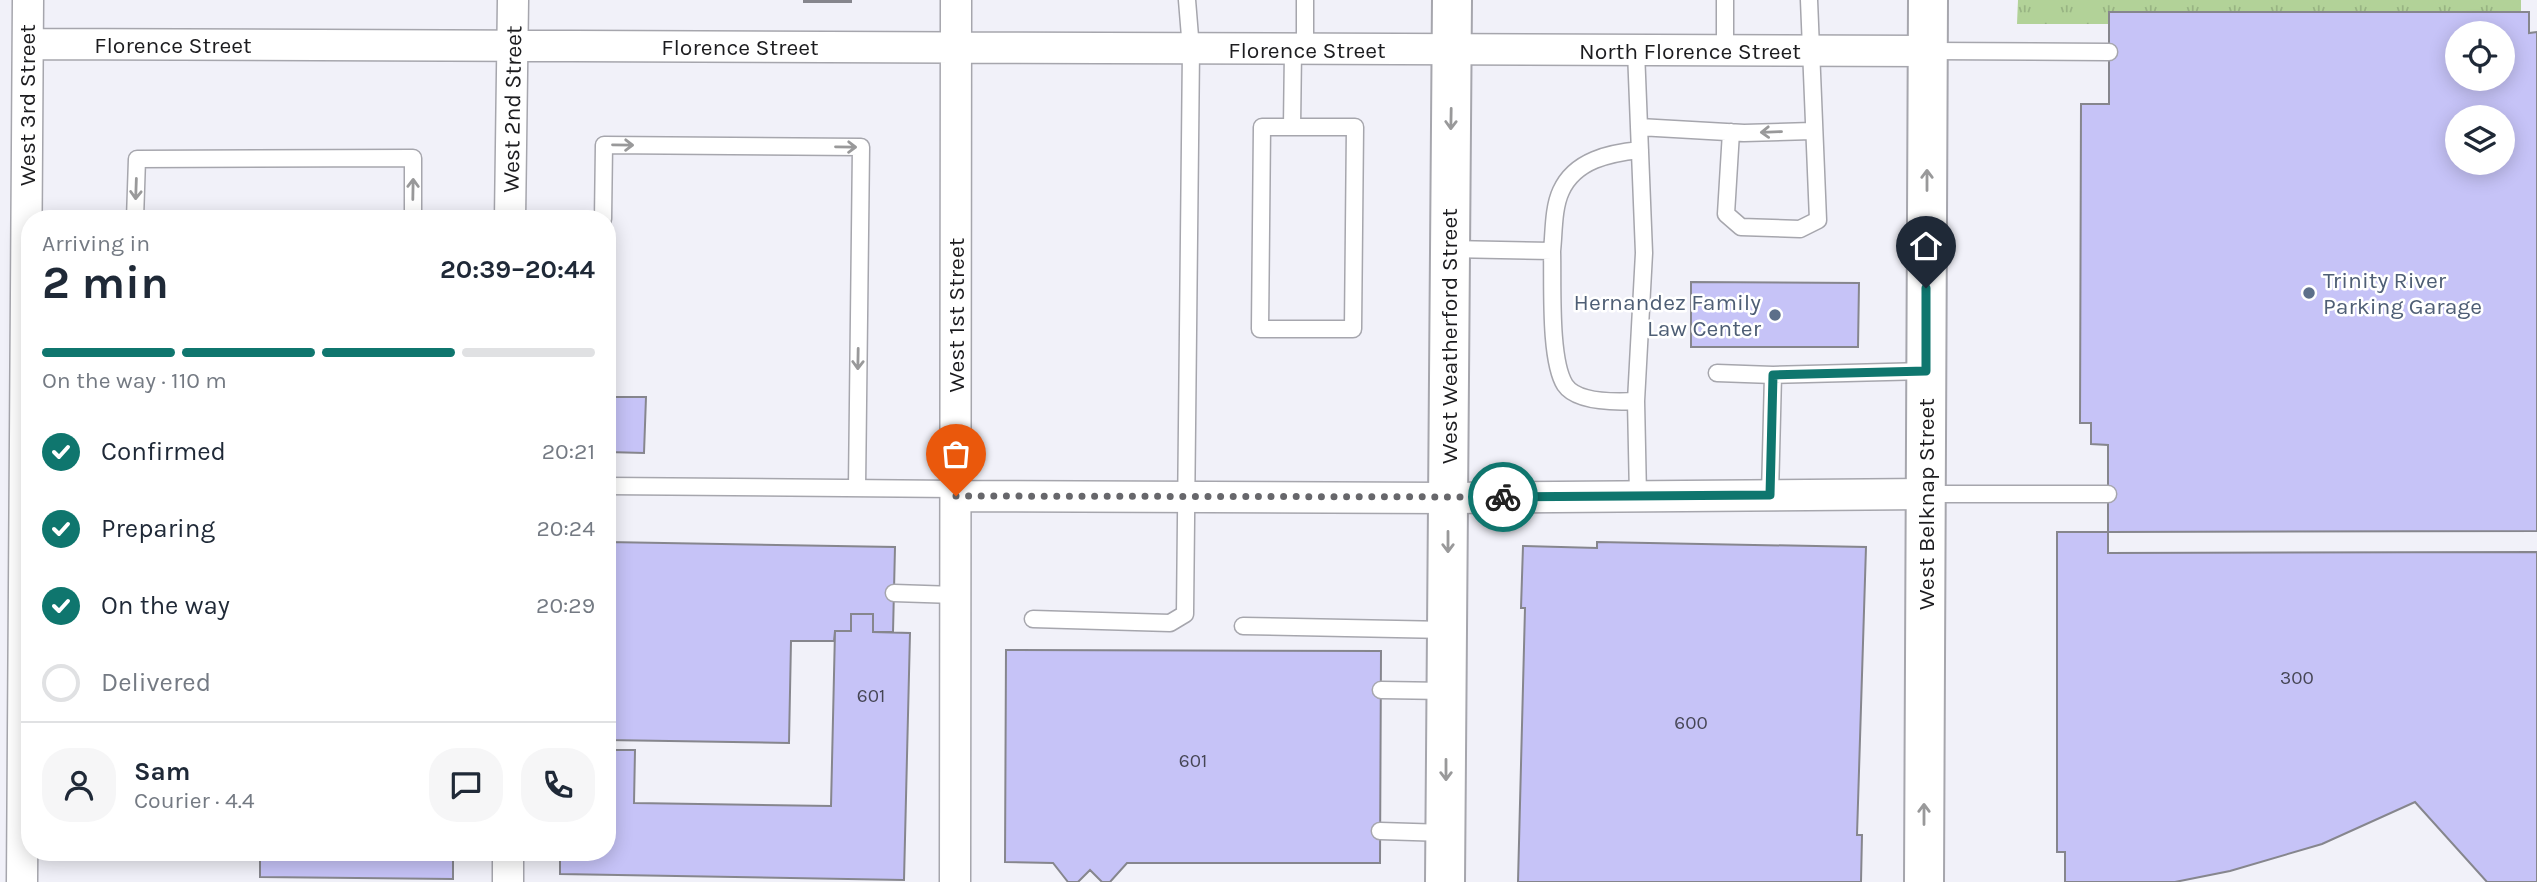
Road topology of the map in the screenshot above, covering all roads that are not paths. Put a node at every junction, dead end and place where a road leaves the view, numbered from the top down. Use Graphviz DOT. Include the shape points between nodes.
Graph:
graph roads {
  1 [pos="28,0"];
  2 [pos="513,0"];
  3 [pos="956,0"];
  4 [pos="1187,0"];
  5 [pos="1305,0"];
  6 [pos="1452,0"];
  7 [pos="1725,0"];
  8 [pos="1809,0"];
  9 [pos="1927,0"];
  10 [pos="28,44"];
  11 [pos="512,46"];
  12 [pos="956,48"];
  13 [pos="1191,49"];
  14 [pos="1299,50"];
  15 [pos="1452,51"];
  16 [pos="1636,51"];
  17 [pos="1725,51"];
  18 [pos="1810,51"];
  19 [pos="1927,51"];
  20 [pos="2109,52"];
  21 [pos="1292,127"];
  22 [pos="1639,127"];
  23 [pos="1812,131"];
  24 [pos="1731,132"];
  25 [pos="1640,150"];
  26 [pos="28,210"];
  27 [pos="135,210"];
  28 [pos="412,210"];
  29 [pos="510,210"];
  30 [pos="603,210"];
  31 [pos="1450,249"];
  32 [pos="1552,251"];
  33 [pos="1926,371"];
  34 [pos="1717,373"];
  35 [pos="1773,375"];
  36 [pos="1636,401"];
  37 [pos="616,486"];
  38 [pos="857,488"];
  39 [pos="956,493"];
  40 [pos="1926,494"];
  41 [pos="2108,494"];
  42 [pos="1770,495"];
  43 [pos="1639,496"];
  44 [pos="1187,497"];
  45 [pos="1448,498"];
  46 [pos="894,593"];
  47 [pos="955,595"];
  48 [pos="1033,619"];
  49 [pos="1243,626"];
  50 [pos="1447,630"];
  51 [pos="1381,690"];
  52 [pos="1446,691"];
  53 [pos="1380,831"];
  54 [pos="1446,833"];
  55 [pos="22,861"];
  56 [pos="508,861"];
  57 [pos="22,882"];
  58 [pos="508,882"];
  59 [pos="955,882"];
  60 [pos="1445,882"];
  61 [pos="1924,882"];
  1 -- 10 [label="street, West 3rd Street"];
  2 -- 11 [label="street, West 2nd Street"];
  3 -- 12 [label="street, West 1st Street"];
  4 -- 13 [label="lane"];
  5 -- 14 [label="lane"];
  6 -- 15 [label="main road, West Weatherford Street"];
  7 -- 17 [label="lane"];
  8 -- 18 [label="lane"];
  9 -- 19 [label="main road, West Belknap Street"];
  10 -- 11 [label="street, Florence Street"];
  10 -- 26 [label="street, West 3rd Street"];
  11 -- 12 [label="street, Florence Street"];
  11 -- 29 [label="street, West 2nd Street"];
  12 -- 13 [label="street, Florence Street"];
  12 -- 39 [label="street, West 1st Street"];
  13 -- 14 [label="street, Florence Street"];
  13 -- 44 [label="lane"];
  14 -- 15 [label="street, Florence Street"];
  14 -- 21 [label="lane"];
  15 -- 16 [label="street, North Florence Street"];
  15 -- 31 [label="main road, West Weatherford Street, one-way"];
  16 -- 17 [label="street, North Florence Street"];
  16 -- 22 [label="lane"];
  17 -- 18 [label="street, North Florence Street"];
  18 -- 19 [label="street, North Florence Street"];
  18 -- 23 [label="lane"];
  19 -- 20 [label="lane"];
  33 -- 19 [label="main road, West Belknap Street, one-way"];
  21 -- 21 [label="lane" via="1355,127 1353,329 1260,329 1262,127"];
  22 -- 24 [label="lane"];
  22 -- 25 [label="lane"];
  23 -- 24 [label="lane, one-way"];
  23 -- 24 [label="lane" via="1820,214 1818,220 1800,229 1741,227 1726,214"];
  25 -- 32 [label="lane" via="1604,153 1576,173 1561,191"];
  25 -- 36 [label="lane" via="1644,253"];
  28 -- 27 [label="lane, one-way" via="413,159 137,159"];
  30 -- 38 [label="lane, one-way" via="604,145 861,147"];
  31 -- 32 [label="lane"];
  31 -- 45 [label="main road, West Weatherford Street"];
  32 -- 36 [label="lane" via="1556,362 1566,387 1587,398"];
  33 -- 35 [label="lane"];
  33 -- 40 [label="main road, West Belknap Street"];
  34 -- 35 [label="lane"];
  35 -- 42 [label="lane"];
  36 -- 43 [label="lane"];
  37 -- 38 [label="lane"];
  38 -- 39 [label="lane"];
  39 -- 44 [label="street"];
  39 -- 47 [label="street, West 1st Street"];
  40 -- 41 [label="lane"];
  40 -- 42 [label="street"];
  61 -- 40 [label="main road, West Belknap Street, one-way"];
  42 -- 43 [label="street"];
  43 -- 45 [label="street"];
  44 -- 45 [label="street"];
  44 -- 48 [label="lane" via="1185,614 1170,623"];
  45 -- 50 [label="main road, West Weatherford Street, one-way"];
  46 -- 47 [label="lane"];
  47 -- 59 [label="street, West 1st Street"];
  49 -- 50 [label="lane"];
  50 -- 52 [label="main road, West Weatherford Street"];
  51 -- 52 [label="lane"];
  52 -- 54 [label="main road, West Weatherford Street, one-way"];
  53 -- 54 [label="lane"];
  54 -- 60 [label="main road, West Weatherford Street"];
  55 -- 57 [label="street, West 3rd Street"];
  56 -- 58 [label="street"];
}
